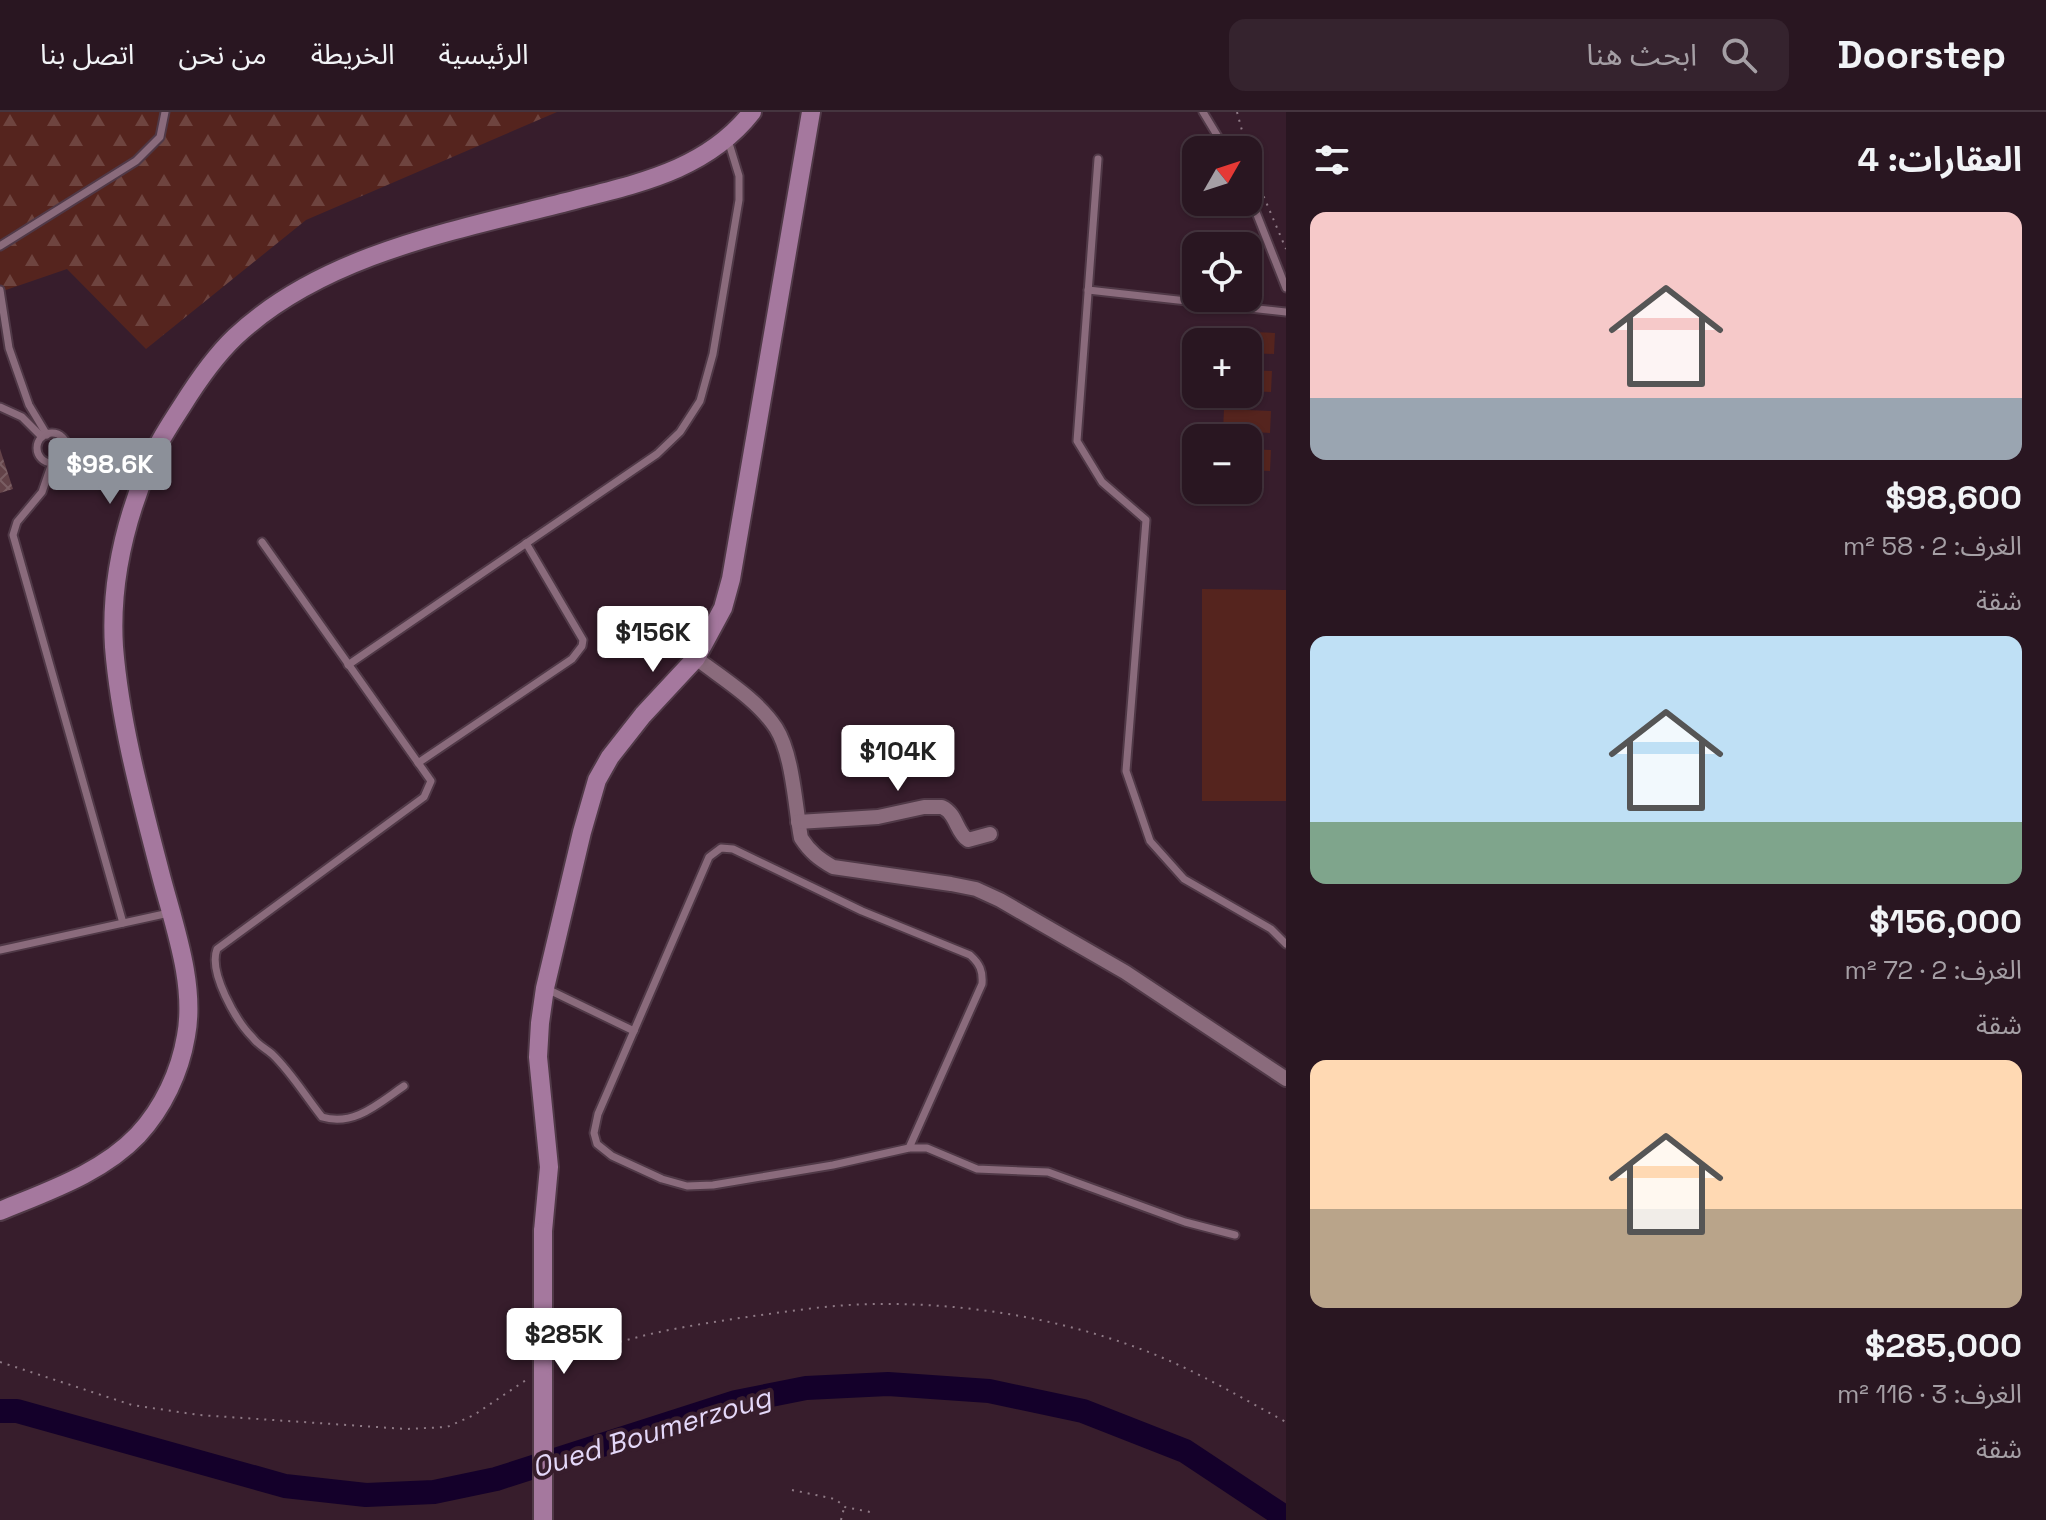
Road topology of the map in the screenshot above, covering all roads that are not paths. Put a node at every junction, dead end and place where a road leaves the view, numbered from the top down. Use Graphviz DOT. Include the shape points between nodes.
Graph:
graph roads {
  1 [pos="165,112"];
  2 [pos="752,112"];
  3 [pos="811,112"];
  4 [pos="1203,112"];
  5 [pos="1218,136"];
  6 [pos="728,138"];
  7 [pos="1098,159"];
  8 [pos="1258,216"];
  9 [pos="0,246"];
  10 [pos="1286,288"];
  11 [pos="0,290"];
  12 [pos="1088,290"];
  13 [pos="1286,312"];
  14 [pos="0,407"];
  15 [pos="45,436"];
  16 [pos="66,446"];
  17 [pos="92,448"];
  18 [pos="52,463"];
  19 [pos="146,472"];
  20 [pos="262,542"];
  21 [pos="526,543"];
  22 [pos="696,658"];
  23 [pos="348,665"];
  24 [pos="418,763"];
  25 [pos="798,822"];
  26 [pos="990,834"];
  27 [pos="171,913"];
  28 [pos="123,923"];
  29 [pos="1286,944"];
  30 [pos="0,950"];
  31 [pos="545,988"];
  32 [pos="634,1031"];
  33 [pos="1286,1079"];
  34 [pos="404,1086"];
  35 [pos="909,1148"];
  36 [pos="0,1211"];
  37 [pos="1235,1235"];
  38 [pos="543,1520"];
  1 -- 9 [label="lane" via="160,137 136,161"];
  2 -- 6 [label="main road"];
  3 -- 22 [label="main road" via="731,579 723,608"];
  4 -- 5 [label="lane"];
  6 -- 19 [label="main road" via="699,159 654,179 465,226 325,277 284,300 214,361 168,427"];
  6 -- 21 [label="lane" via="739,176 739,200 700,401 680,432 657,454"];
  7 -- 12 [label="lane"];
  8 -- 10 [label="lane"];
  11 -- 15 [label="lane" via="9,348"];
  12 -- 13 [label="lane"];
  12 -- 29 [label="lane" via="1077,441 1102,482 1146,520 1126,771 1150,841 1184,879 1271,929"];
  14 -- 15 [label="lane"];
  15 -- 16 [label="lane" via="61,437"];
  15 -- 18 [label="lane" via="37,451"];
  16 -- 17 [label="lane"];
  16 -- 18 [label="lane" via="65,456"];
  17 -- 19 [label="lane" via="107,462"];
  17 -- 19 [label="lane" via="113,447"];
  18 -- 28 [label="lane" via="42,492 13,535"];
  19 -- 27 [label="main road" via="126,521 114,602 114,643 120,695"];
  20 -- 23 [label="lane"];
  21 -- 23 [label="lane"];
  21 -- 24 [label="lane" via="582,646 572,659"];
  22 -- 25 [label="street" via="742,693 777,729"];
  22 -- 31 [label="main road" via="643,715 597,780"];
  23 -- 24 [label="lane"];
  24 -- 34 [label="lane" via="431,781 424,797 217,949 214,957 225,994 250,1035 322,1117 345,1120 362,1114"];
  25 -- 26 [label="street" via="942,807 955,817 968,840"];
  25 -- 33 [label="street" via="808,850 833,867 976,889 1036,919"];
  27 -- 28 [label="lane"];
  27 -- 36 [label="main road" via="187,994 187,1033 161,1106 117,1155"];
  28 -- 30 [label="lane"];
  31 -- 32 [label="lane"];
  31 -- 38 [label="main road, bridge" via="538,1057 549,1167 543,1231"];
  32 -- 35 [label="lane" via="594,1133 597,1144 612,1156 662,1179 687,1186 713,1185"];
  32 -- 35 [label="lane" via="709,857 721,848 733,849 979,963 982,984"];
  35 -- 37 [label="lane" via="927,1148 977,1169 1048,1172"];
}
